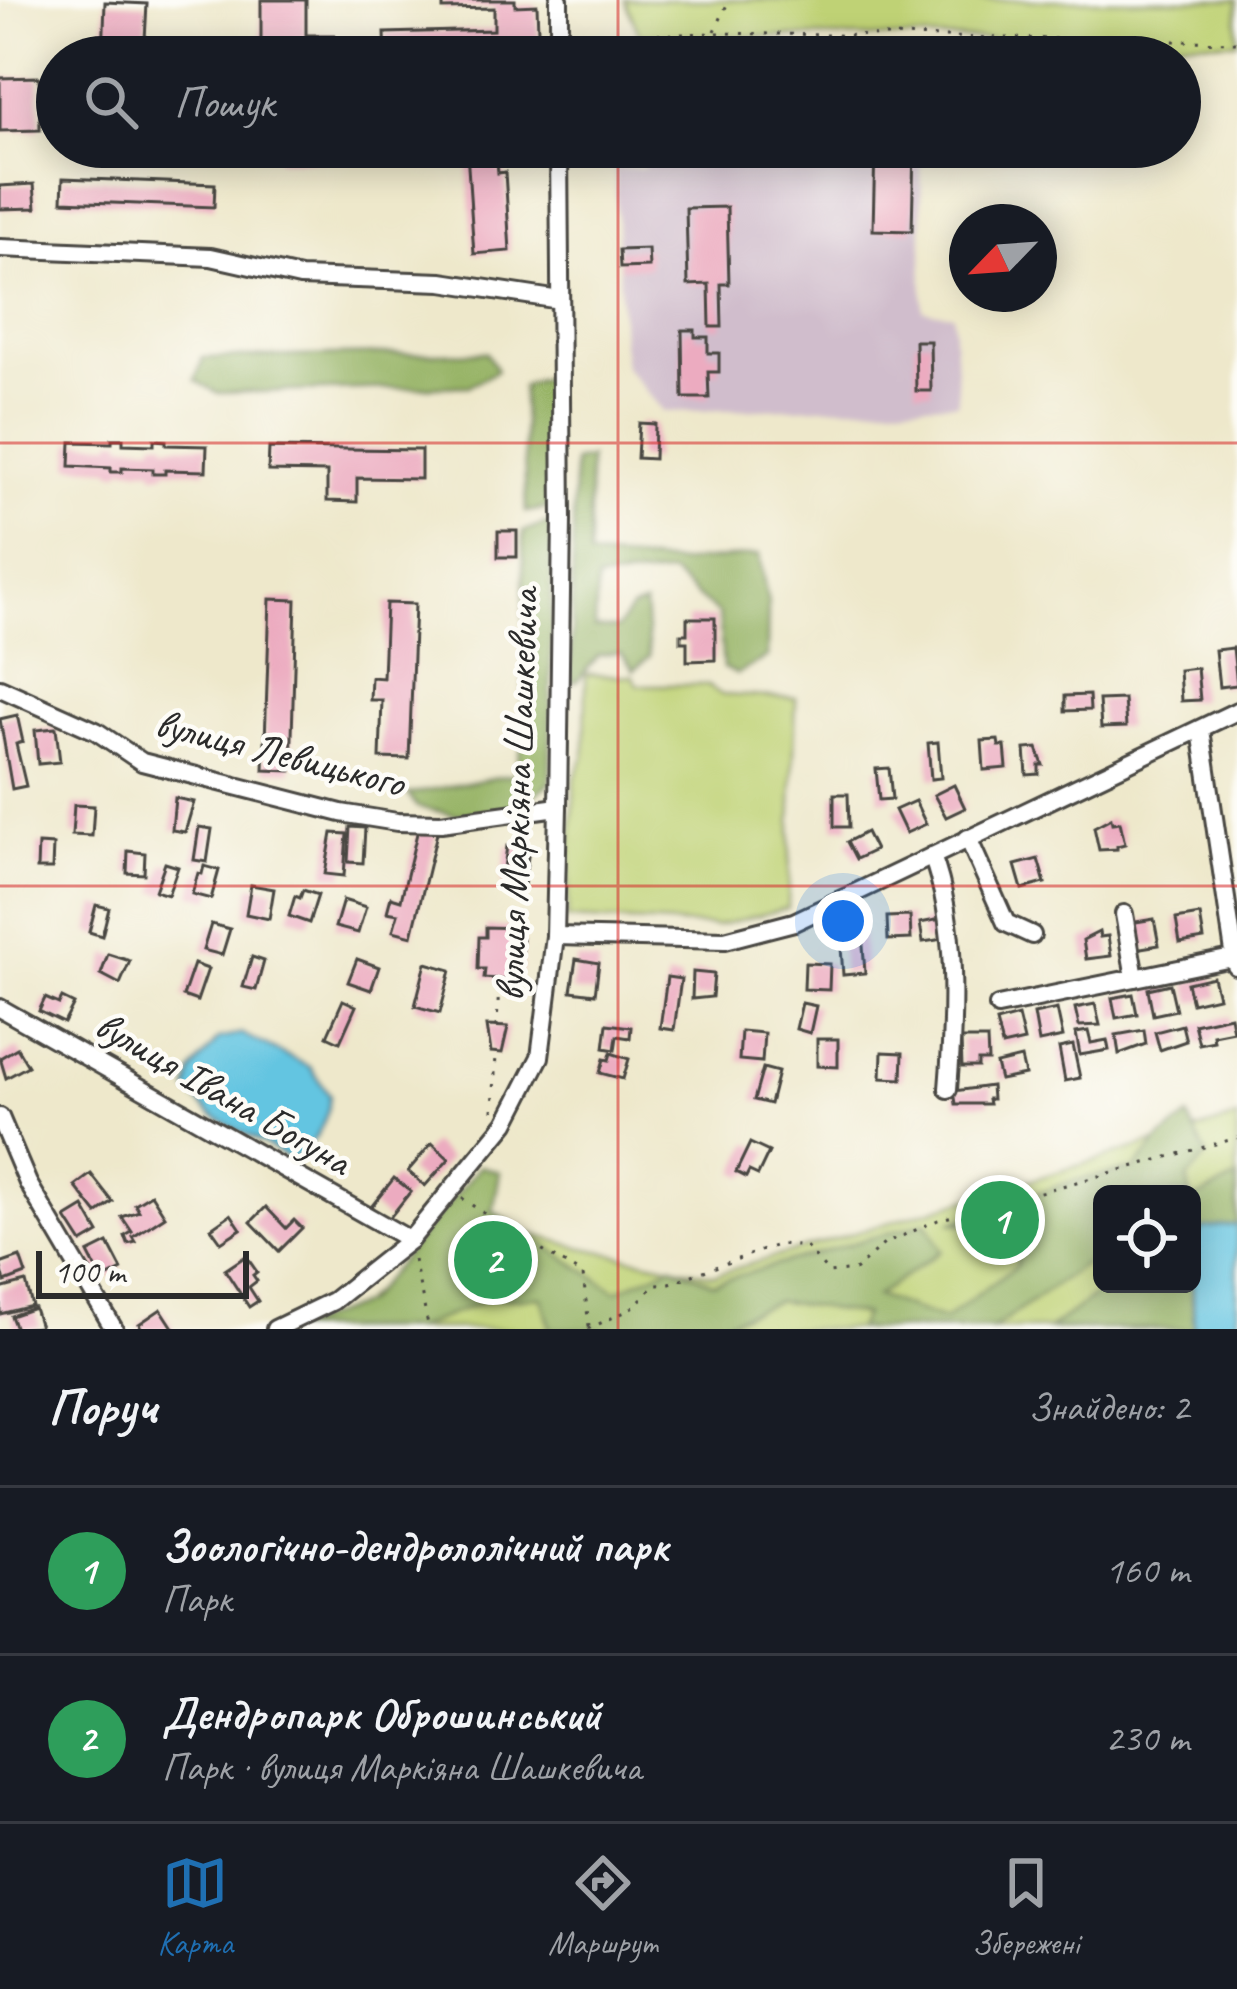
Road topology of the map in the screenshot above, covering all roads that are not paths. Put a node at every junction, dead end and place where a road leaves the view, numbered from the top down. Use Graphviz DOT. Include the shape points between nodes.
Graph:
graph roads {
  1 [pos="559,0"];
  2 [pos="559,36"];
  3 [pos="559,168"];
  4 [pos="0,248"];
  5 [pos="560,299"];
  6 [pos="0,688"];
  7 [pos="1237,711"];
  8 [pos="1201,730"];
  9 [pos="558,808"];
  10 [pos="968,838"];
  11 [pos="932,856"];
  12 [pos="1124,914"];
  13 [pos="1032,935"];
  14 [pos="555,936"];
  15 [pos="1236,961"];
  16 [pos="1135,978"];
  17 [pos="998,1006"];
  18 [pos="0,1008"];
  19 [pos="948,1089"];
  20 [pos="0,1117"];
  21 [pos="410,1240"];
  22 [pos="114,1329"];
  23 [pos="275,1329"];
  1 -- 2 [label="street"];
  3 -- 5 [label="street, вулиця Маркіяна Шашкевича"];
  4 -- 5 [label="street" via="212,257 300,278 442,282"];
  5 -- 9 [label="street, вулиця Маркіяна Шашкевича"];
  6 -- 9 [label="street, вулиця Левицького" via="96,731 142,762 340,813 441,823"];
  7 -- 8 [label="street"];
  8 -- 10 [label="street"];
  8 -- 15 [label="street"];
  9 -- 14 [label="street, вулиця Маркіяна Шашкевича"];
  10 -- 11 [label="street"];
  10 -- 13 [label="street" via="1006,923"];
  11 -- 14 [label="street" via="794,922 724,940"];
  11 -- 19 [label="street" via="954,1018"];
  12 -- 16 [label="street"];
  14 -- 21 [label="street, вулиця Маркіяна Шашкевича" via="540,1057 506,1123"];
  15 -- 16 [label="street"];
  16 -- 17 [label="street"];
  18 -- 21 [label="street, вулиця Івана Богуна"];
  20 -- 22 [label="street" via="28,1183"];
  21 -- 23 [label="street, вулиця Маркіяна Шашкевича" via="333,1301"];
}
